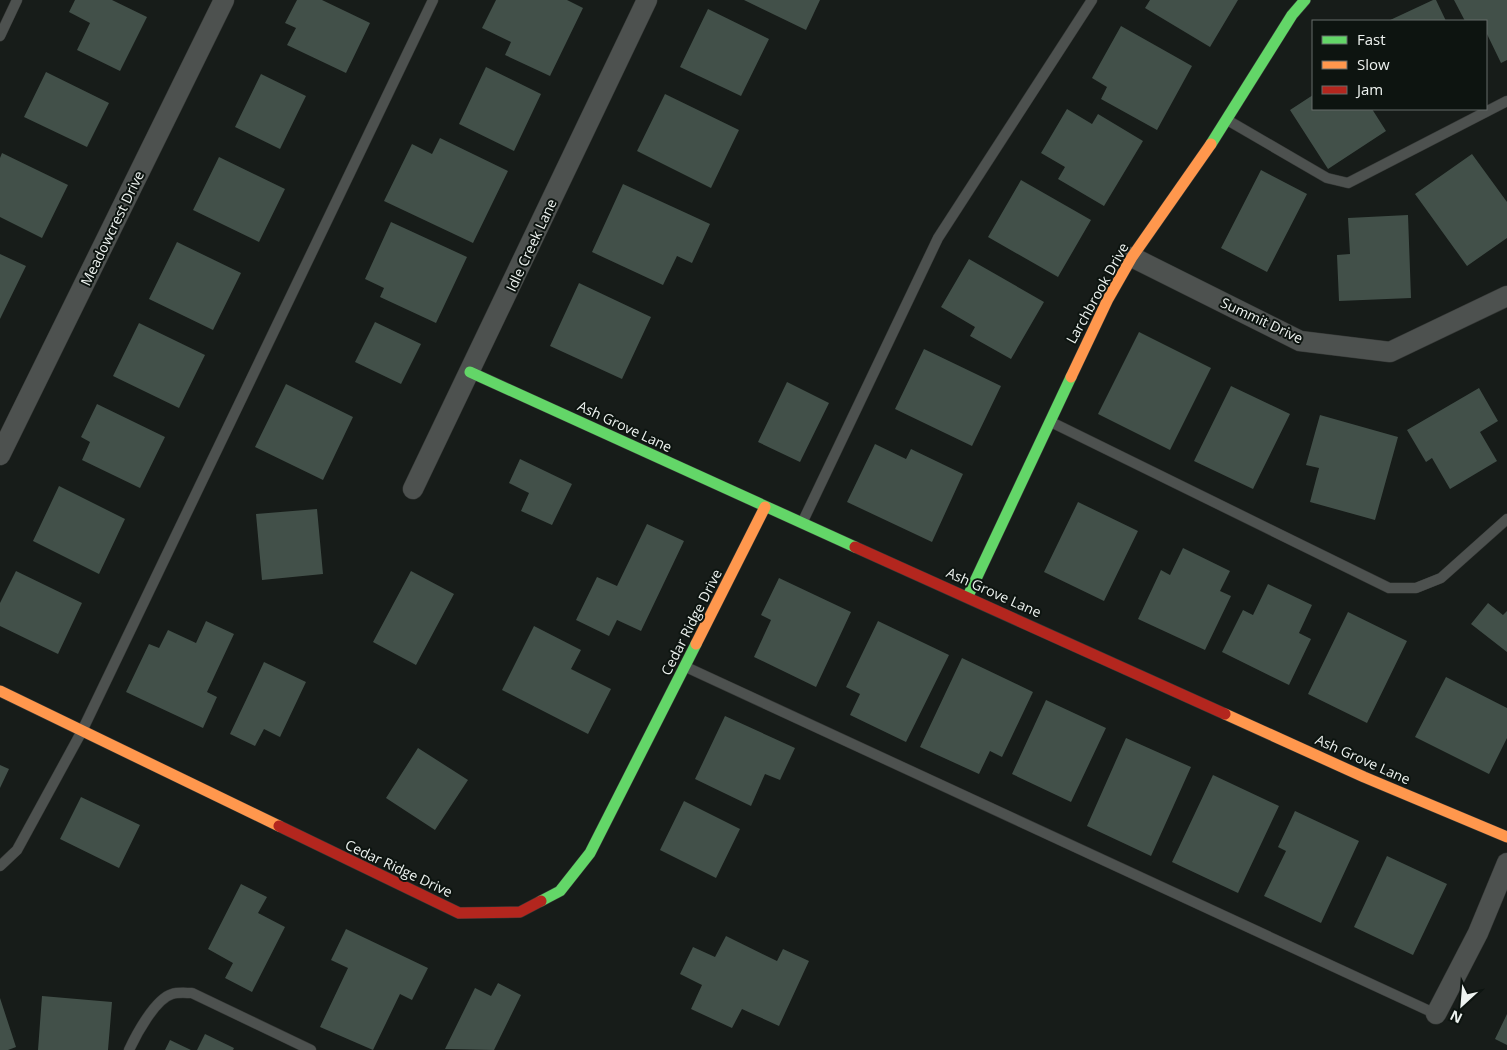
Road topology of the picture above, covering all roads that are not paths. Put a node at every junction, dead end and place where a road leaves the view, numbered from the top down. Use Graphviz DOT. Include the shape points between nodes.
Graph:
graph roads {
  1 [pos="17,0"];
  2 [pos="224,0"];
  3 [pos="433,0"];
  4 [pos="647,0"];
  5 [pos="1092,0"];
  6 [pos="1305,0"];
  7 [pos="0,36"];
  8 [pos="1507,101"];
  9 [pos="1228,120"];
  10 [pos="1132,257"];
  11 [pos="1507,296"];
  12 [pos="470,372"];
  13 [pos="1049,421"];
  14 [pos="0,455"];
  15 [pos="413,489"];
  16 [pos="765,507"];
  17 [pos="1507,519"];
  18 [pos="803,522"];
  19 [pos="968,596"];
  20 [pos="685,667"];
  21 [pos="0,691"];
  22 [pos="82,731"];
  23 [pos="1507,837"];
  24 [pos="1507,863"];
  25 [pos="0,866"];
  26 [pos="1436,1014"];
  27 [pos="129,1050"];
  28 [pos="311,1050"];
  1 -- 7 [label="lane"];
  2 -- 14 [label="street, Meadowcrest Drive"];
  3 -- 22 [label="lane"];
  4 -- 12 [label="street, Idle Creek Lane"];
  5 -- 18 [label="lane" via="938,238"];
  6 -- 9 [label="street, Larchbrook Drive" via="1292,15"];
  8 -- 9 [label="lane" via="1348,183 1327,178"];
  9 -- 10 [label="street, Larchbrook Drive"];
  10 -- 11 [label="street, Summit Drive" via="1300,341 1390,352"];
  10 -- 13 [label="street, Larchbrook Drive"];
  12 -- 15 [label="street, Idle Creek Lane"];
  12 -- 16 [label="street, Ash Grove Lane"];
  13 -- 17 [label="lane" via="1389,588 1416,588 1442,578"];
  13 -- 19 [label="street, Larchbrook Drive"];
  16 -- 18 [label="street, Ash Grove Lane"];
  16 -- 20 [label="street, Cedar Ridge Drive"];
  18 -- 19 [label="street, Ash Grove Lane"];
  19 -- 23 [label="street, Ash Grove Lane" via="1364,777"];
  20 -- 22 [label="street, Cedar Ridge Drive" via="590,853 560,891 520,912 459,913"];
  20 -- 26 [label="lane"];
  21 -- 22 [label="street, Cedar Ridge Drive"];
  22 -- 25 [label="lane" via="16,850"];
  24 -- 26 [label="street" via="1478,933"];
  27 -- 28 [label="lane" via="138,1032 160,1004 171,994 192,992"];
}
